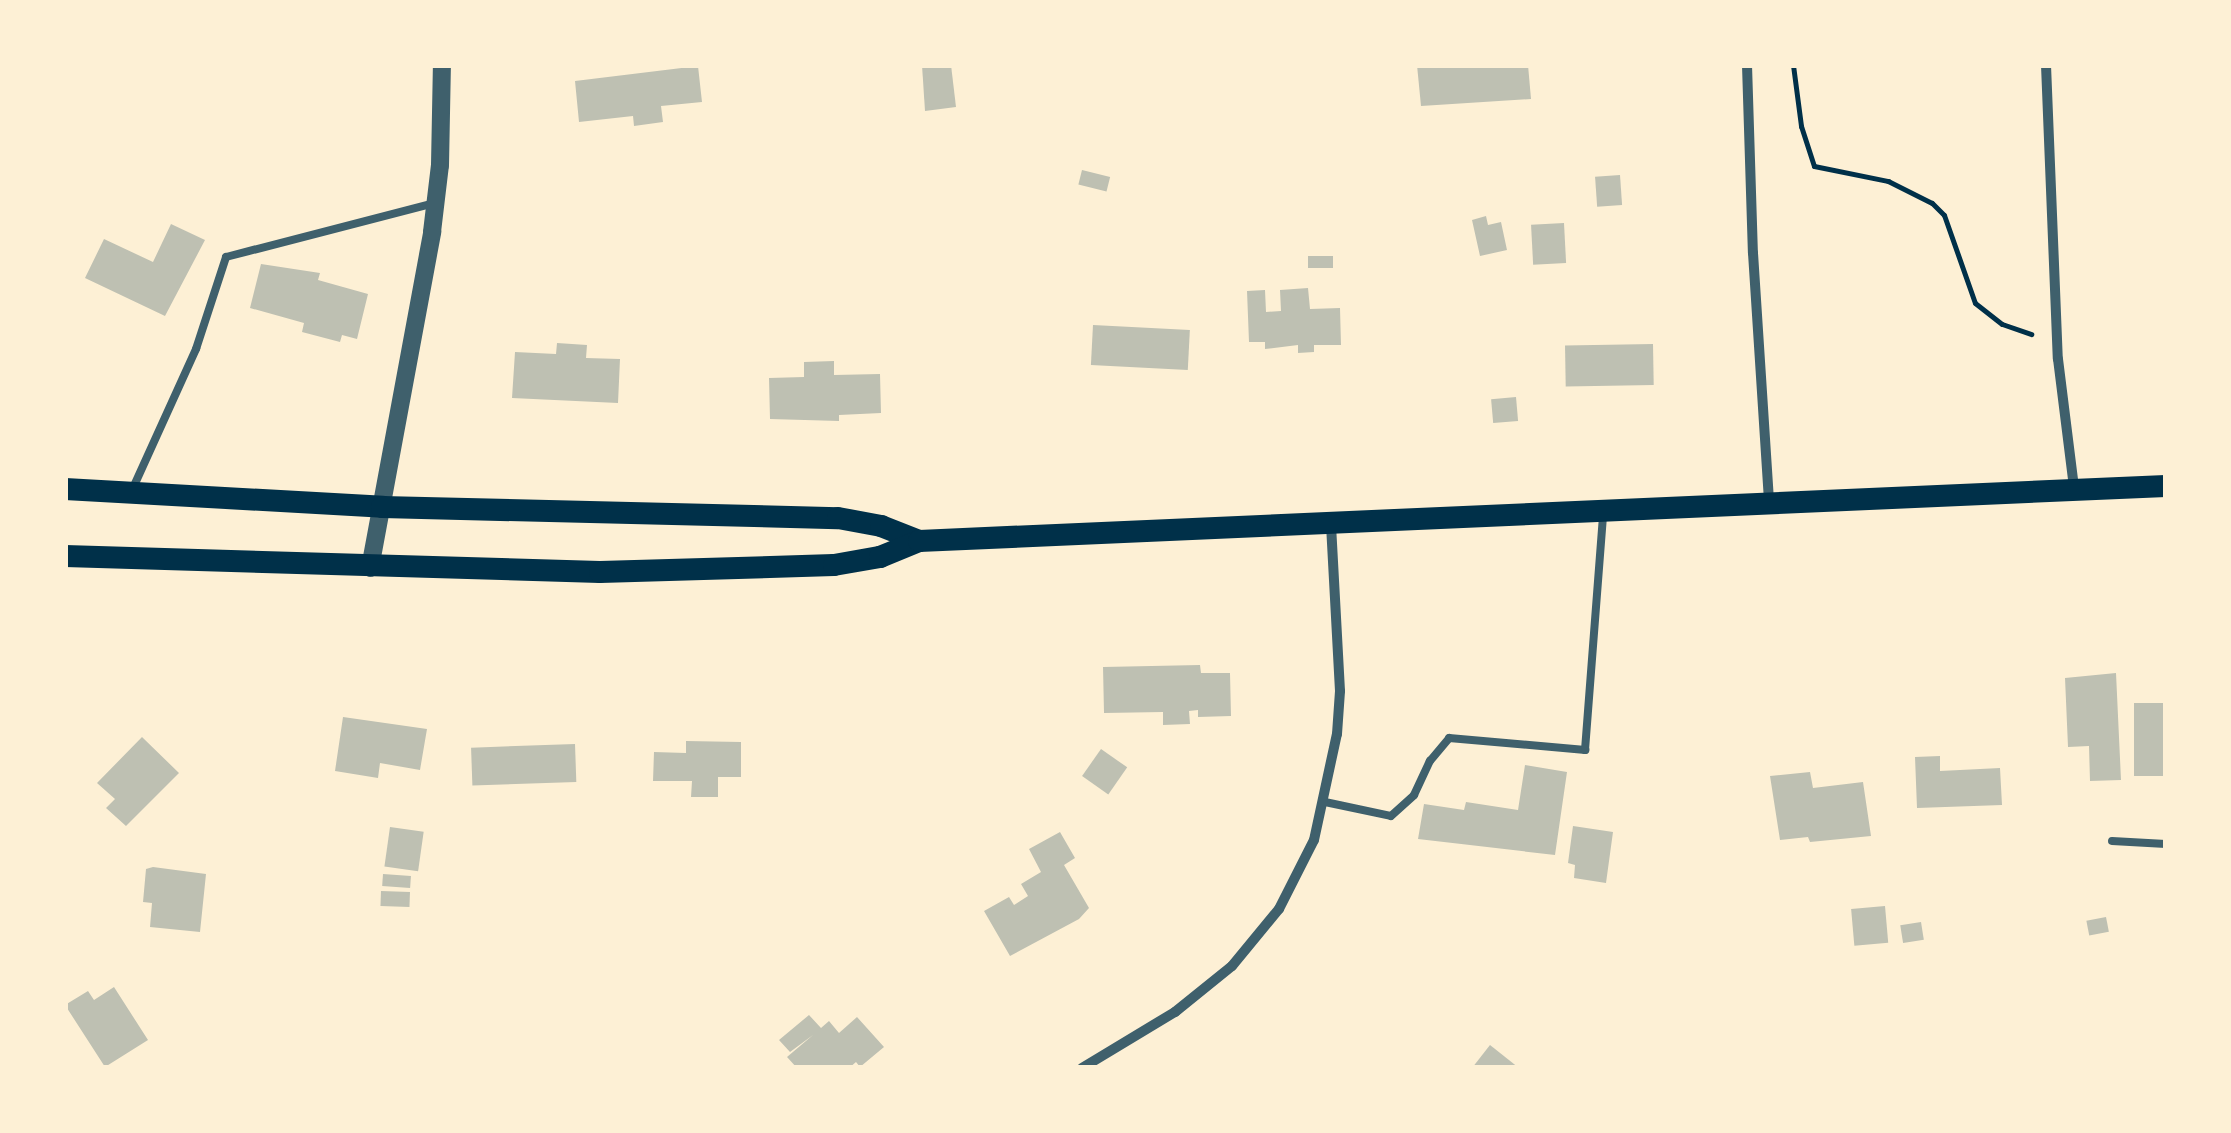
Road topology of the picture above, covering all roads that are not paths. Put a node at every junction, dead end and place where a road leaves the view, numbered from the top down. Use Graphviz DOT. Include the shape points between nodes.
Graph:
graph roads {
  1 [pos="442,65"];
  2 [pos="1748,65"];
  3 [pos="2046,65"];
  4 [pos="435,203"];
  5 [pos="2166,486"];
  6 [pos="65,489"];
  7 [pos="2074,489"];
  8 [pos="131,492"];
  9 [pos="1769,500"];
  10 [pos="382,507"];
  11 [pos="1603,508"];
  12 [pos="1332,522"];
  13 [pos="919,541"];
  14 [pos="65,556"];
  15 [pos="370,568"];
  16 [pos="1325,802"];
  17 [pos="2112,840"];
  18 [pos="2166,844"];
  19 [pos="1082,1068"];
  1 -- 4 [label="street"];
  2 -- 9 [label="street"];
  3 -- 7 [label="street" via="2058,359"];
  4 -- 8 [label="lane" via="226,257 196,349"];
  4 -- 10 [label="street"];
  5 -- 7 [label="main road"];
  6 -- 8 [label="main road"];
  7 -- 9 [label="main road"];
  8 -- 10 [label="main road"];
  9 -- 11 [label="main road"];
  10 -- 13 [label="main road" via="838,518"];
  10 -- 15 [label="street"];
  11 -- 12 [label="main road"];
  11 -- 16 [label="lane" via="1586,750 1450,738 1414,795 1391,816"];
  12 -- 13 [label="main road"];
  12 -- 16 [label="street" via="1340,691"];
  13 -- 15 [label="main road" via="834,565 600,572"];
  14 -- 15 [label="main road"];
  16 -- 19 [label="street" via="1314,840 1258,936 1205,990"];
  17 -- 18 [label="lane"];
}
